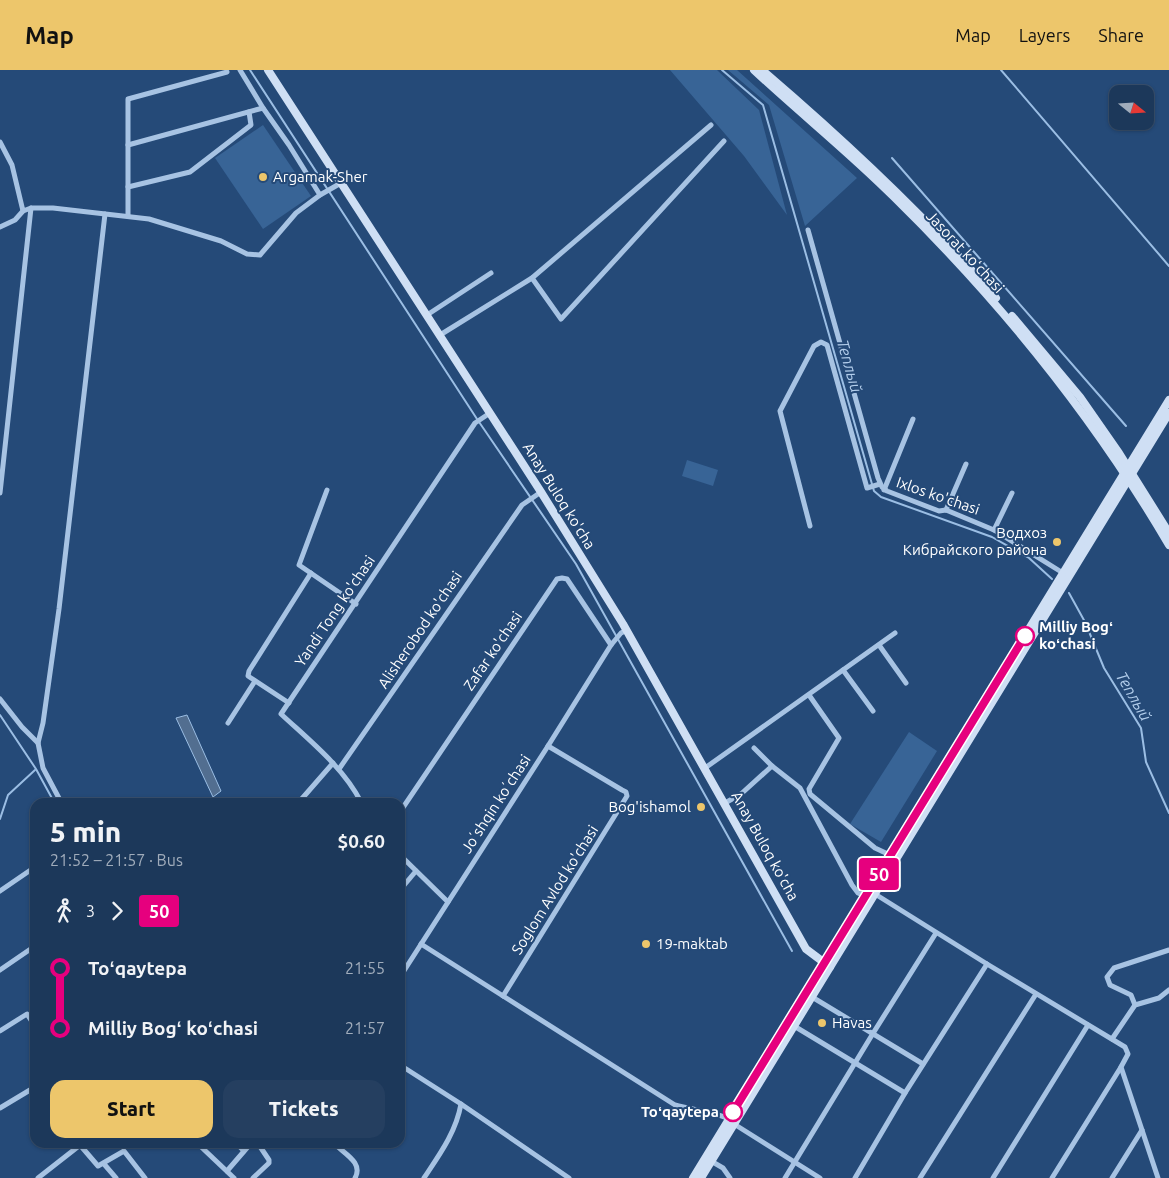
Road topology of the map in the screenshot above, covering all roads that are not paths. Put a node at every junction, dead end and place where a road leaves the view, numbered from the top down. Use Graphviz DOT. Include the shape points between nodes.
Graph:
graph roads {
  1 [pos="240,70"];
  2 [pos="268,70"];
  3 [pos="754,70"];
  4 [pos="762,70"];
  5 [pos="227,72"];
  6 [pos="263,108"];
  7 [pos="249,112"];
  8 [pos="711,124"];
  9 [pos="724,140"];
  10 [pos="0,142"];
  11 [pos="128,144"];
  12 [pos="341,183"];
  13 [pos="128,187"];
  14 [pos="320,195"];
  15 [pos="31,208"];
  16 [pos="23,211"];
  17 [pos="105,214"];
  18 [pos="128,216"];
  19 [pos="0,227"];
  20 [pos="808,230"];
  21 [pos="491,273"];
  22 [pos="532,278"];
  23 [pos="427,315"];
  24 [pos="440,335"];
  25 [pos="1169,400"];
  26 [pos="1169,413"];
  27 [pos="488,415"];
  28 [pos="913,419"];
  29 [pos="966,464"];
  30 [pos="1128,473"];
  31 [pos="880,484"];
  32 [pos="327,490"];
  33 [pos="884,490"];
  34 [pos="0,493"];
  35 [pos="538,493"];
  36 [pos="1012,493"];
  37 [pos="946,510"];
  38 [pos="810,526"];
  39 [pos="994,530"];
  40 [pos="1169,533"];
  41 [pos="1169,546"];
  42 [pos="1064,572"];
  43 [pos="311,573"];
  44 [pos="356,604"];
  45 [pos="624,631"];
  46 [pos="896,633"];
  47 [pos="611,645"];
  48 [pos="879,645"];
  49 [pos="844,670"];
  50 [pos="255,681"];
  51 [pos="906,683"];
  52 [pos="809,695"];
  53 [pos="0,699"];
  54 [pos="289,703"];
  55 [pos="873,711"];
  56 [pos="228,723"];
  57 [pos="38,743"];
  58 [pos="548,746"];
  59 [pos="754,748"];
  60 [pos="333,763"];
  61 [pos="772,766"];
  62 [pos="705,768"];
  63 [pos="339,769"];
  64 [pos="933,793"];
  65 [pos="59,798"];
  66 [pos="302,798"];
  67 [pos="359,798"];
  68 [pos="725,803"];
  69 [pos="405,805"];
  70 [pos="890,855"];
  71 [pos="405,860"];
  72 [pos="30,871"];
  73 [pos="416,872"];
  74 [pos="405,884"];
  75 [pos="0,892"];
  76 [pos="875,894"];
  77 [pos="865,896"];
  78 [pos="448,902"];
  79 [pos="936,933"];
  80 [pos="421,944"];
  81 [pos="30,949"];
  82 [pos="1169,950"];
  83 [pos="986,964"];
  84 [pos="827,965"];
  85 [pos="405,968"];
  86 [pos="0,970"];
  87 [pos="1169,990"];
  88 [pos="1036,994"];
  89 [pos="504,996"];
  90 [pos="812,997"];
  91 [pos="1135,1005"];
  92 [pos="30,1019"];
  93 [pos="1088,1025"];
  94 [pos="794,1026"];
  95 [pos="0,1031"];
  96 [pos="872,1035"];
  97 [pos="1112,1038"];
  98 [pos="856,1063"];
  99 [pos="923,1064"];
  100 [pos="1121,1066"];
  101 [pos="405,1068"];
  102 [pos="30,1090"];
  103 [pos="905,1093"];
  104 [pos="461,1104"];
  105 [pos="0,1108"];
  106 [pos="731,1122"];
  107 [pos="1142,1130"];
  108 [pos="77,1148"];
  109 [pos="85,1148"];
  110 [pos="202,1148"];
  111 [pos="241,1148"];
  112 [pos="247,1148"];
  113 [pos="261,1148"];
  114 [pos="339,1148"];
  115 [pos="244,1151"];
  116 [pos="711,1162"];
  117 [pos="795,1162"];
  118 [pos="104,1164"];
  119 [pos="227,1171"];
  120 [pos="38,1178"];
  121 [pos="116,1178"];
  122 [pos="145,1178"];
  123 [pos="234,1178"];
  124 [pos="253,1178"];
  125 [pos="355,1178"];
  126 [pos="424,1178"];
  127 [pos="569,1178"];
  128 [pos="692,1178"];
  129 [pos="701,1178"];
  130 [pos="730,1178"];
  131 [pos="785,1178"];
  132 [pos="820,1178"];
  133 [pos="855,1178"];
  134 [pos="920,1178"];
  135 [pos="994,1178"];
  136 [pos="1052,1178"];
  137 [pos="1112,1178"];
  138 [pos="1158,1178"];
  1 -- 6 [label="street"];
  2 -- 12 [label="main road, Anay Buloq ko'cha"];
  3 -- 30 [label="main road, Jasorat koʻchasi" via="894,196 947,251 1048,366"];
  4 -- 30 [label="main road, Jasorat koʻchasi" via="916,210 972,269 1074,390"];
  5 -- 11 [label="street" via="128,99"];
  6 -- 7 [label="street"];
  6 -- 14 [label="street"];
  7 -- 11 [label="street"];
  7 -- 13 [label="street" via="251,125 190,172"];
  8 -- 22 [label="street"];
  9 -- 22 [label="street" via="561,319"];
  10 -- 16 [label="street" via="12,165"];
  11 -- 13 [label="street"];
  12 -- 14 [label="street"];
  12 -- 23 [label="main road, Anay Buloq ko'cha"];
  13 -- 18 [label="street"];
  14 -- 18 [label="street" via="296,213 260,254 247,254 221,240"];
  15 -- 16 [label="street"];
  15 -- 17 [label="street"];
  15 -- 34 [label="street"];
  16 -- 19 [label="street" via="15,220"];
  17 -- 18 [label="street"];
  17 -- 57 [label="street" via="59,610"];
  20 -- 31 [label="street, Ixlos ko'chasi"];
  21 -- 23 [label="street"];
  22 -- 24 [label="street"];
  23 -- 24 [label="main road, Anay Buloq ko'cha"];
  24 -- 27 [label="main road, Anay Buloq ko'cha"];
  25 -- 30 [label="main road"];
  26 -- 30 [label="main road"];
  27 -- 35 [label="main road, Anay Buloq ko'cha"];
  27 -- 44 [label="street, Yandi Tong ko'chasi" via="476,421"];
  28 -- 33 [label="street"];
  29 -- 37 [label="street"];
  30 -- 40 [label="main road"];
  30 -- 41 [label="main road"];
  30 -- 42 [label="main road"];
  30 -- 64 [label="main road"];
  31 -- 33 [label="street, Ixlos ko'chasi"];
  31 -- 38 [label="street" via="867,488 827,345 822,342 814,346 780,411"];
  32 -- 43 [label="street" via="299,565"];
  33 -- 37 [label="street, Ixlos ko'chasi"];
  35 -- 45 [label="main road, Anay Buloq ko'cha"];
  35 -- 63 [label="street, Alisherobod ko'chasi" via="522,505"];
  36 -- 39 [label="street"];
  37 -- 39 [label="street, Ixlos ko'chasi"];
  39 -- 42 [label="street, Ixlos ko'chasi"];
  42 -- 64 [label="main road"];
  43 -- 44 [label="street"];
  43 -- 50 [label="street" via="249,671 248,676"];
  44 -- 54 [label="street, Yandi Tong ko'chasi"];
  45 -- 47 [label="street, Joʼshqin koʼchasi"];
  45 -- 62 [label="main road, Anay Buloq ko'cha"];
  46 -- 48 [label="street"];
  47 -- 58 [label="street, Joʼshqin koʼchasi"];
  47 -- 69 [label="street, Zafar ko'chasi" via="567,579 557,579"];
  48 -- 49 [label="street"];
  48 -- 51 [label="street"];
  49 -- 52 [label="street"];
  49 -- 55 [label="street"];
  50 -- 54 [label="street"];
  50 -- 56 [label="street"];
  52 -- 62 [label="street"];
  52 -- 70 [label="street" via="839,738 809,789 810,794 875,848"];
  53 -- 57 [label="street"];
  54 -- 60 [label="street" via="281,714"];
  57 -- 65 [label="street" via="43,768"];
  58 -- 78 [label="street, Joʼshqin koʼchasi"];
  58 -- 89 [label="street, Soglom Avlod ko'chasi" via="626,792 627,796"];
  59 -- 61 [label="street"];
  60 -- 63 [label="street"];
  60 -- 66 [label="street"];
  61 -- 68 [label="street" via="742,794"];
  61 -- 77 [label="street" via="800,788 852,885"];
  62 -- 68 [label="main road, Anay Buloq ko'cha"];
  63 -- 67 [label="street"];
  64 -- 70 [label="main road"];
  64 -- 76 [label="main road"];
  68 -- 84 [label="main road, Anay Buloq ko'cha" via="806,949"];
  70 -- 77 [label="main road"];
  71 -- 73 [label="street"];
  72 -- 75 [label="street"];
  73 -- 74 [label="street"];
  73 -- 78 [label="street"];
  76 -- 79 [label="street"];
  76 -- 84 [label="main road"];
  77 -- 84 [label="main road"];
  78 -- 80 [label="street, Joʼshqin koʼchasi"];
  79 -- 83 [label="street"];
  79 -- 96 [label="street"];
  80 -- 85 [label="street, Joʼshqin koʼchasi"];
  80 -- 89 [label="street"];
  81 -- 86 [label="street"];
  82 -- 91 [label="street" via="1110,972 1107,977 1110,984 1131,995"];
  83 -- 88 [label="street"];
  83 -- 99 [label="street"];
  84 -- 90 [label="main road"];
  84 -- 106 [label="main road"];
  87 -- 91 [label="street" via="1159,998"];
  88 -- 93 [label="street"];
  88 -- 134 [label="street"];
  89 -- 106 [label="street" via="675,1105 716,1114"];
  90 -- 94 [label="main road"];
  90 -- 96 [label="street"];
  91 -- 97 [label="street"];
  92 -- 95 [label="street" via="26,1014"];
  93 -- 97 [label="street"];
  93 -- 135 [label="street"];
  94 -- 98 [label="street"];
  94 -- 106 [label="main road"];
  96 -- 98 [label="street"];
  96 -- 99 [label="street"];
  97 -- 100 [label="street" via="1125,1047 1128,1054"];
  98 -- 103 [label="street"];
  98 -- 117 [label="street"];
  99 -- 103 [label="street"];
  100 -- 107 [label="street"];
  100 -- 136 [label="street"];
  101 -- 104 [label="street"];
  102 -- 105 [label="street"];
  103 -- 133 [label="street"];
  104 -- 126 [label="street" via="459,1119 451,1136"];
  104 -- 127 [label="street"];
  106 -- 116 [label="main road"];
  106 -- 117 [label="street"];
  106 -- 128 [label="main road"];
  107 -- 137 [label="street"];
  107 -- 138 [label="street"];
  108 -- 120 [label="street"];
  109 -- 118 [label="street" via="95,1164"];
  110 -- 119 [label="street"];
  111 -- 115 [label="street"];
  112 -- 115 [label="street"];
  113 -- 124 [label="street" via="269,1163"];
  114 -- 125 [label="street" via="356,1165"];
  115 -- 119 [label="street"];
  116 -- 129 [label="main road"];
  116 -- 130 [label="street" via="723,1168"];
  117 -- 131 [label="street"];
  117 -- 132 [label="street"];
  118 -- 121 [label="street"];
  118 -- 122 [label="street" via="124,1152"];
  119 -- 123 [label="street"];
}
